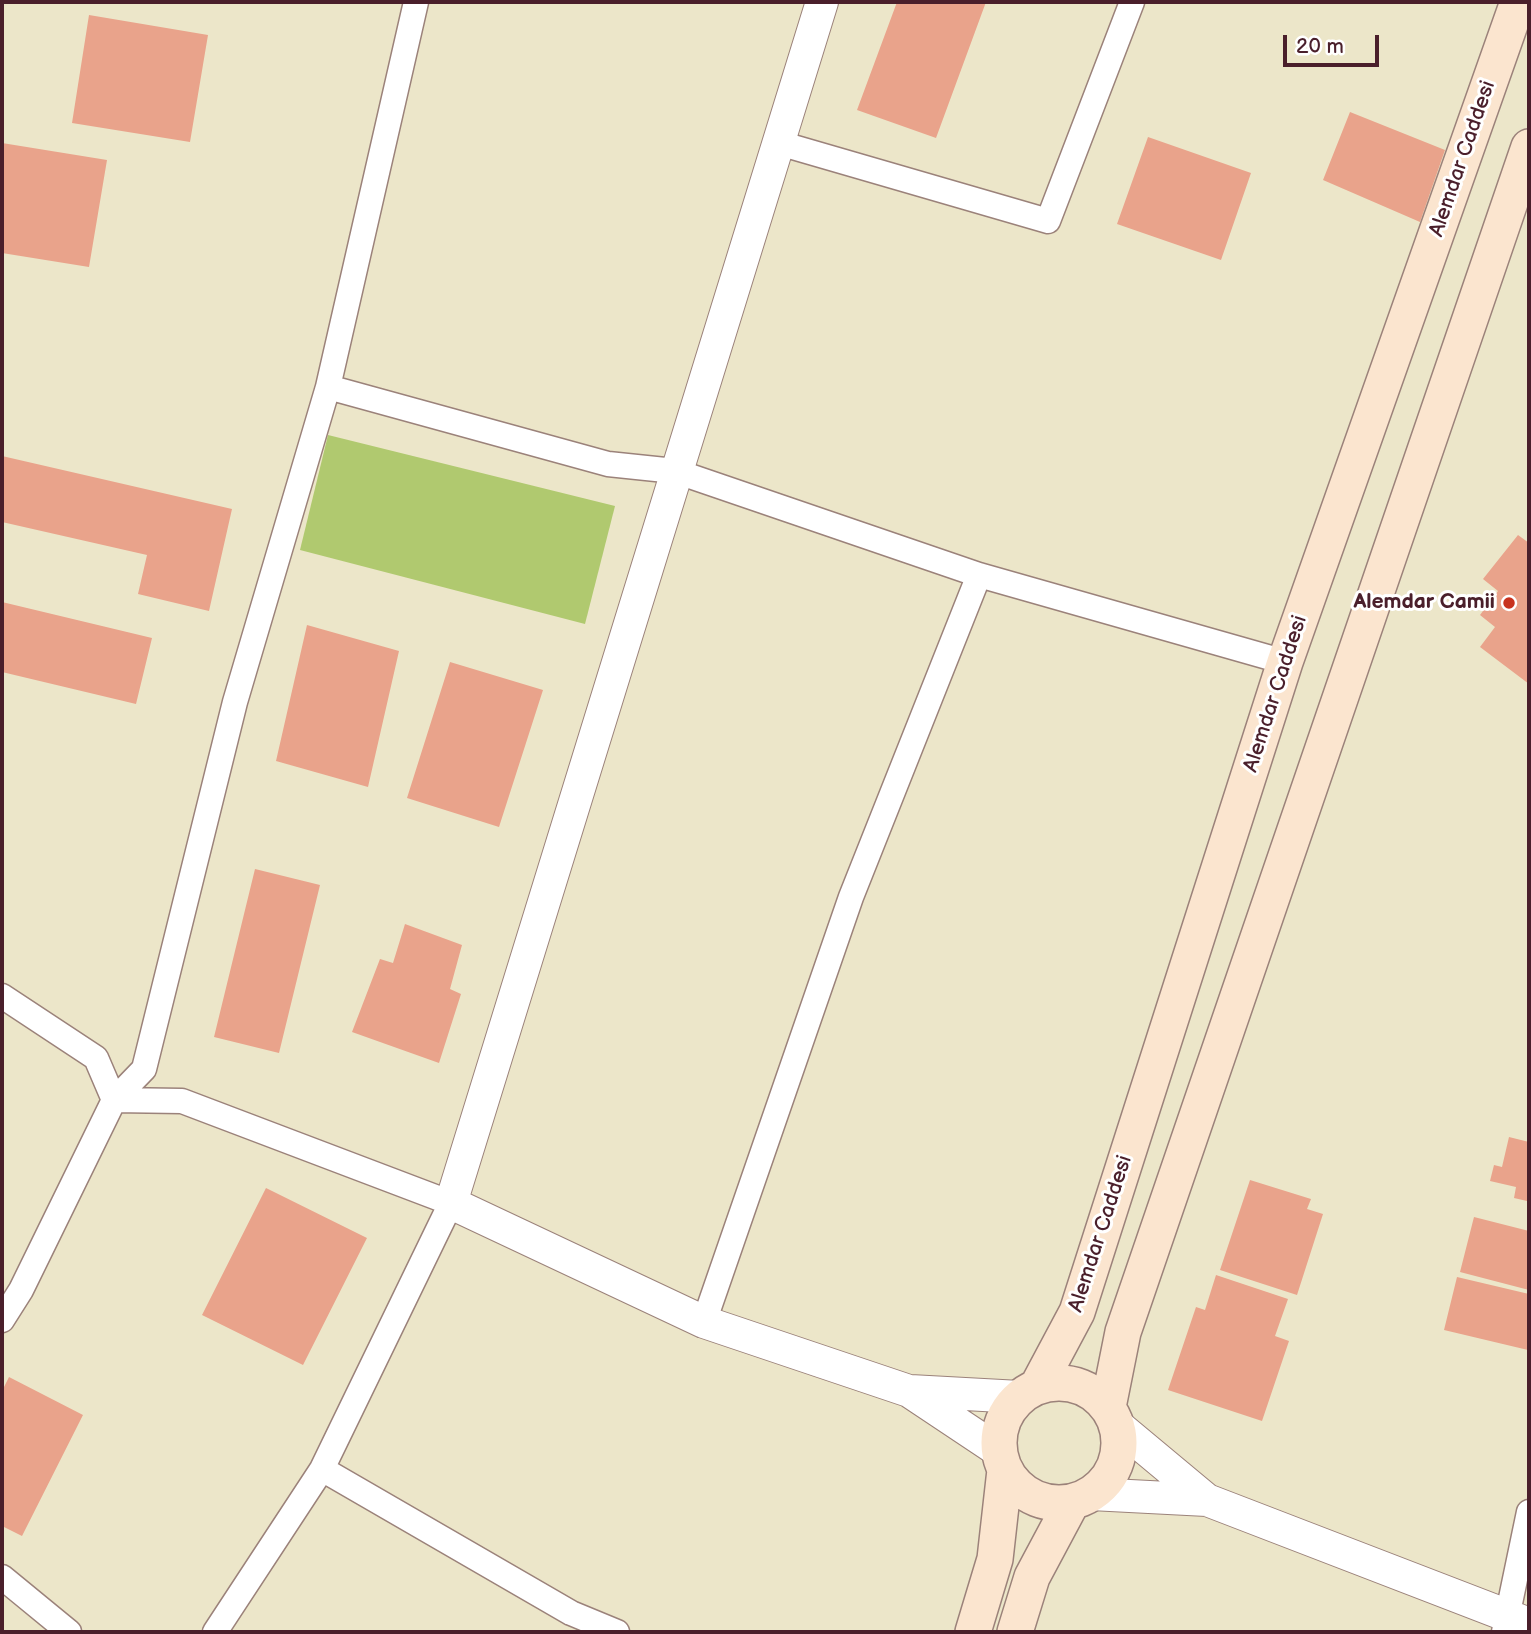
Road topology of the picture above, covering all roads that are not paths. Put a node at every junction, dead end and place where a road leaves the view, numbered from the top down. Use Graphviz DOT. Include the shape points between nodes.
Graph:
graph roads {
  1 [pos="415,2"];
  2 [pos="822,2"];
  3 [pos="1132,2"];
  4 [pos="1518,2"];
  5 [pos="779,142"];
  6 [pos="1529,146"];
  7 [pos="328,387"];
  8 [pos="675,471"];
  9 [pos="979,575"];
  10 [pos="1286,662"];
  11 [pos="2,996"];
  12 [pos="114,1100"];
  13 [pos="451,1203"];
  14 [pos="2,1320"];
  15 [pos="704,1322"];
  16 [pos="909,1391"];
  17 [pos="1028,1392"];
  18 [pos="1113,1416"];
  19 [pos="1002,1461"];
  20 [pos="322,1469"];
  21 [pos="1081,1498"];
  22 [pos="1207,1500"];
  23 [pos="1529,1512"];
  24 [pos="2,1577"];
  25 [pos="1514,1625"];
  26 [pos="69,1632"];
  27 [pos="215,1632"];
  28 [pos="618,1632"];
  29 [pos="973,1632"];
  30 [pos="1015,1632"];
  1 -- 7 [label="street"];
  2 -- 5 [label="street"];
  3 -- 5 [label="street" via="1048,221"];
  4 -- 10 [label="main road, Alemdar Caddesi"];
  5 -- 8 [label="street"];
  6 -- 18 [label="main road" via="1124,1332"];
  7 -- 8 [label="street" via="608,464"];
  7 -- 12 [label="street" via="235,702 144,1069"];
  8 -- 9 [label="street"];
  8 -- 13 [label="street"];
  9 -- 10 [label="street"];
  9 -- 15 [label="street" via="851,897"];
  10 -- 17 [label="main road, Alemdar Caddesi" via="1077,1312"];
  11 -- 12 [label="street" via="96,1059"];
  12 -- 13 [label="street" via="182,1101"];
  12 -- 14 [label="street"];
  13 -- 15 [label="street"];
  13 -- 20 [label="street"];
  15 -- 16 [label="street"];
  16 -- 17 [label="street"];
  16 -- 19 [label="street"];
  17 -- 18 [label="main road" via="1056,1382 1076,1385 1094,1393"];
  17 -- 19 [label="main road" via="1007,1412 1000,1431"];
  18 -- 21 [label="main road" via="1119,1445 1116,1464 1106,1481"];
  18 -- 22 [label="street"];
  19 -- 21 [label="main road" via="1017,1486 1033,1497 1052,1502"];
  19 -- 29 [label="main road" via="995,1559"];
  20 -- 27 [label="street"];
  20 -- 28 [label="street" via="570,1613"];
  21 -- 22 [label="street"];
  21 -- 30 [label="main road" via="1032,1577"];
  22 -- 25 [label="street"];
  23 -- 25 [label="street"];
  24 -- 26 [label="street"];
}
